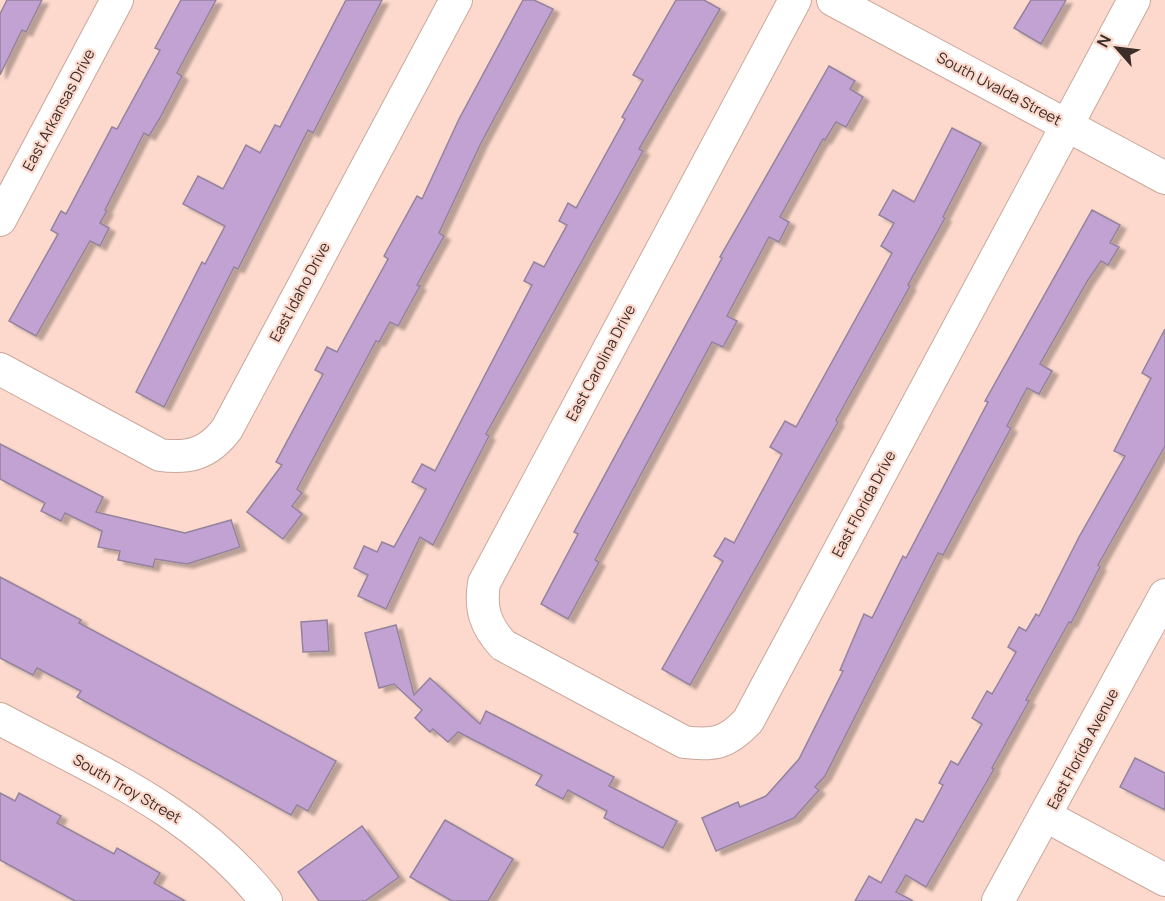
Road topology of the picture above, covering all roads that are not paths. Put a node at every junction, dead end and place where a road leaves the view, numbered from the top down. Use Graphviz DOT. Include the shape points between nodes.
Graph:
graph roads {
  1 [pos="117,0"];
  2 [pos="456,0"];
  3 [pos="795,0"];
  4 [pos="833,0"];
  5 [pos="1134,0"];
  6 [pos="1067,125"];
  7 [pos="1165,178"];
  8 [pos="0,220"];
  9 [pos="0,369"];
  10 [pos="1165,595"];
  11 [pos="585,690"];
  12 [pos="0,719"];
  13 [pos="1046,816"];
  14 [pos="1165,880"];
  15 [pos="266,901"];
  16 [pos="998,901"];
  1 -- 8 [label="street, East Arkansas Drive"];
  2 -- 9 [label="street, East Idaho Drive" via="217,442 200,454 180,458 160,455"];
  3 -- 11 [label="street, East Carolina Drive" via="484,583 484,617 503,645"];
  4 -- 6 [label="street, South Uvalda Street"];
  5 -- 6 [label="street, East Florida Drive"];
  6 -- 7 [label="street, South Uvalda Street"];
  6 -- 11 [label="street, East Florida Drive" via="748,721 721,742 684,742"];
  10 -- 13 [label="street, East Florida Avenue"];
  12 -- 15 [label="street, South Troy Street" via="186,823 230,859"];
  13 -- 14 [label="street"];
  13 -- 16 [label="street, East Florida Avenue"];
}
